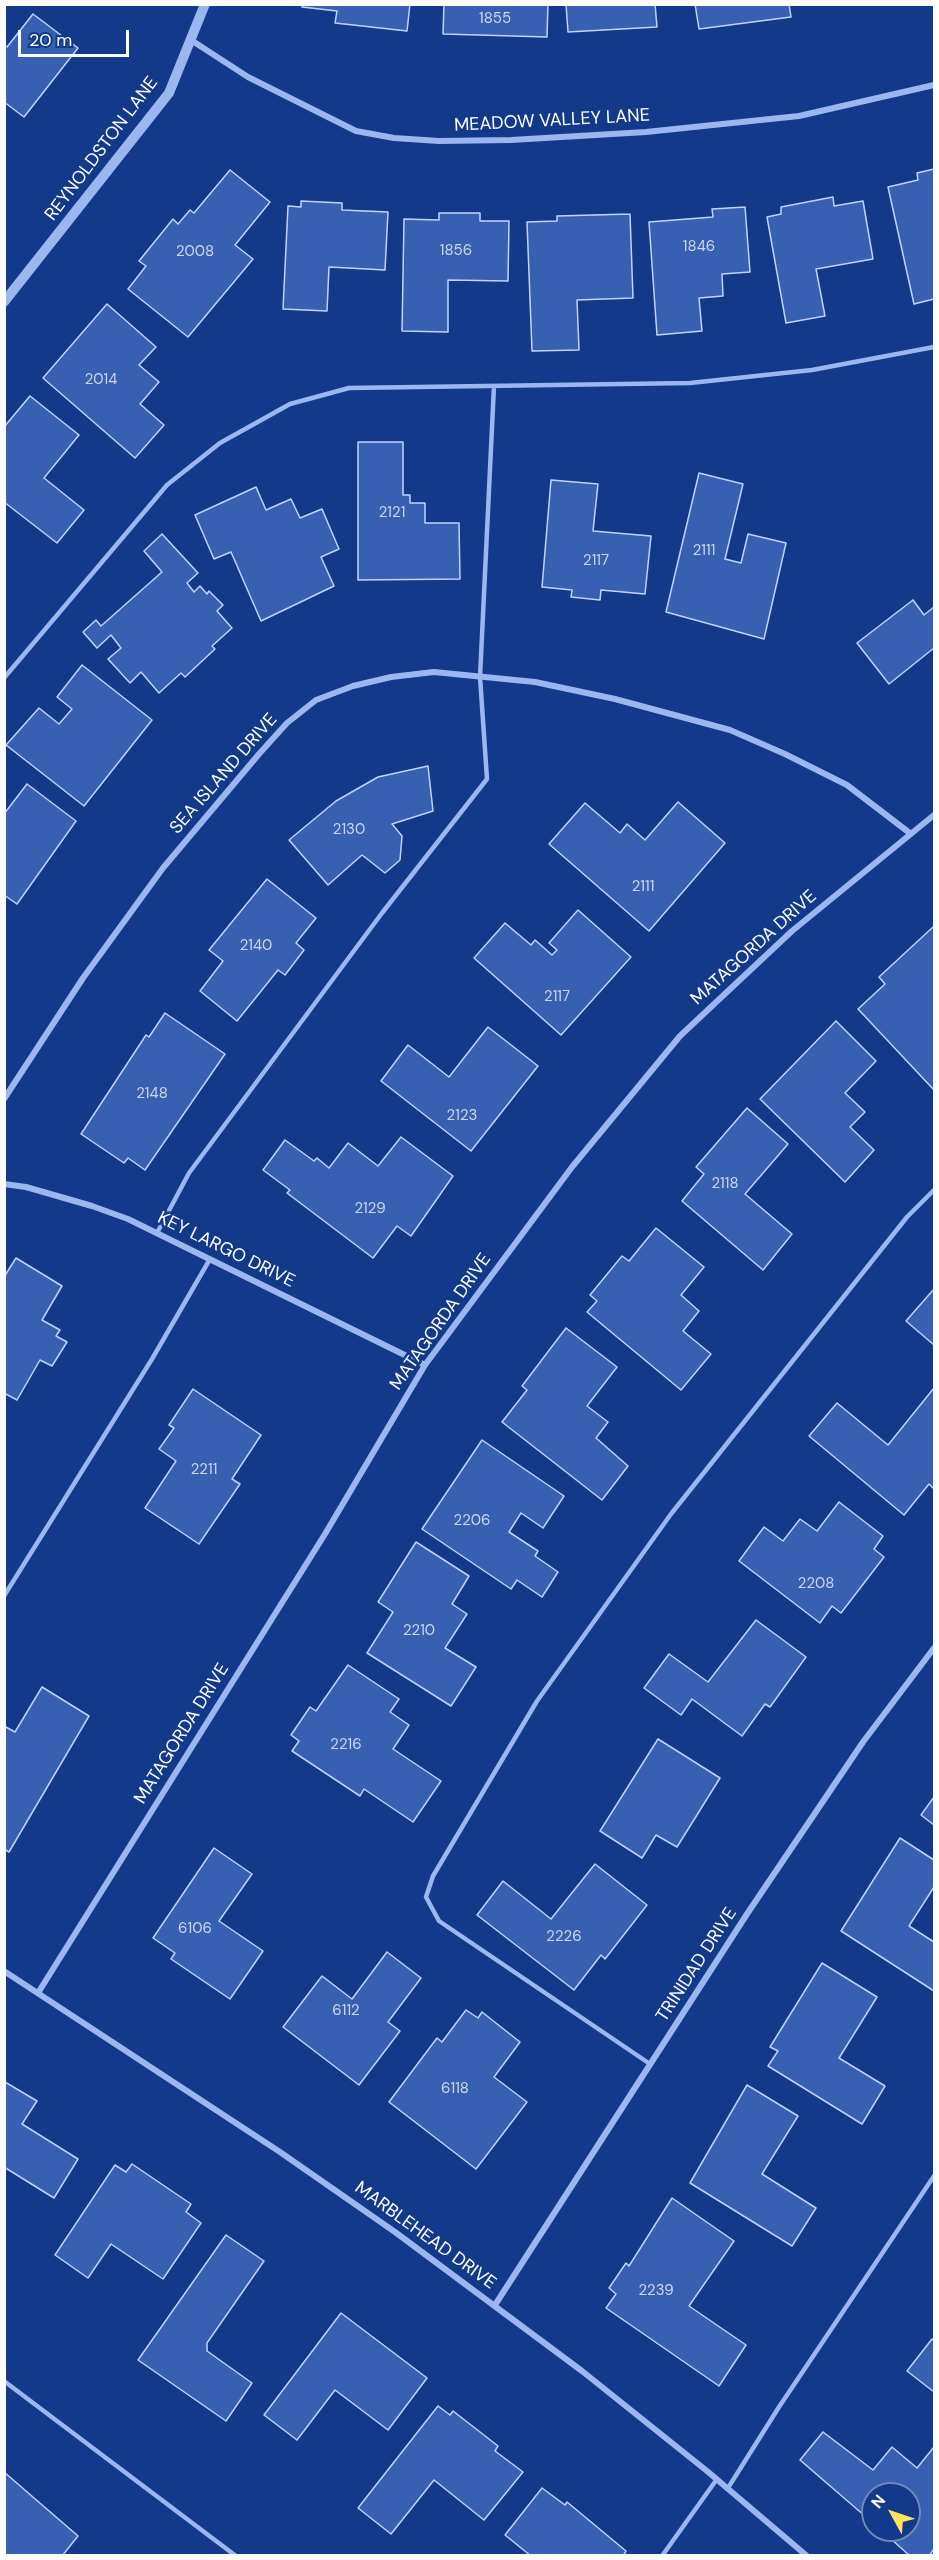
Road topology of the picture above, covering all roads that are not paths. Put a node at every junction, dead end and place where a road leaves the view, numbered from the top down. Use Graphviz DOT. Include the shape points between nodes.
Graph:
graph roads {
  1 [pos="205,4"];
  2 [pos="191,40"];
  3 [pos="934,85"];
  4 [pos="4,302"];
  5 [pos="934,347"];
  6 [pos="494,386"];
  7 [pos="480,677"];
  8 [pos="4,678"];
  9 [pos="934,815"];
  10 [pos="911,834"];
  11 [pos="4,1099"];
  12 [pos="4,1184"];
  13 [pos="934,1190"];
  14 [pos="157,1233"];
  15 [pos="210,1259"];
  16 [pos="425,1365"];
  17 [pos="4,1596"];
  18 [pos="934,1648"];
  19 [pos="4,1971"];
  20 [pos="38,1993"];
  21 [pos="651,2064"];
  22 [pos="934,2176"];
  23 [pos="495,2305"];
  24 [pos="4,2381"];
  25 [pos="717,2479"];
  26 [pos="728,2488"];
  27 [pos="236,2556"];
  28 [pos="662,2556"];
  29 [pos="807,2556"];
  1 -- 2 [label="street, REYNOLDSTON LANE"];
  2 -- 3 [label="street, MEADOW VALLEY LANE" via="268,88 356,131 439,141 646,132 788,117"];
  2 -- 4 [label="street, REYNOLDSTON LANE" via="169,93"];
  5 -- 6 [label="lane" via="812,370 690,383"];
  6 -- 7 [label="lane"];
  6 -- 8 [label="lane" via="349,388 290,404 220,443 167,485"];
  7 -- 10 [label="street, SEA ISLAND DRIVE" via="535,682 730,730 847,785"];
  7 -- 11 [label="street, SEA ISLAND DRIVE" via="434,672 353,686 316,700 287,723 163,868 83,978"];
  7 -- 14 [label="lane" via="487,778 189,1173"];
  9 -- 10 [label="street, MATAGORDA DRIVE"];
  10 -- 16 [label="street, MATAGORDA DRIVE" via="792,931 680,1036 572,1167"];
  12 -- 14 [label="street, KEY LARGO DRIVE" via="92,1206"];
  13 -- 21 [label="lane" via="899,1226 670,1514 537,1701 433,1875 426,1897 439,1921"];
  14 -- 15 [label="street, KEY LARGO DRIVE"];
  15 -- 16 [label="street, KEY LARGO DRIVE"];
  15 -- 17 [label="lane"];
  16 -- 20 [label="street, MATAGORDA DRIVE" via="325,1534"];
  18 -- 21 [label="street, TRINIDAD DRIVE" via="863,1742"];
  19 -- 20 [label="street, MARBLEHEAD DRIVE"];
  20 -- 23 [label="street, MARBLEHEAD DRIVE" via="280,2152"];
  21 -- 23 [label="street, TRINIDAD DRIVE"];
  22 -- 26 [label="lane"];
  23 -- 25 [label="street, MARBLEHEAD DRIVE"];
  24 -- 27 [label="lane"];
  25 -- 26 [label="street, MARBLEHEAD DRIVE"];
  25 -- 28 [label="lane"];
  26 -- 29 [label="street, MARBLEHEAD DRIVE"];
}
